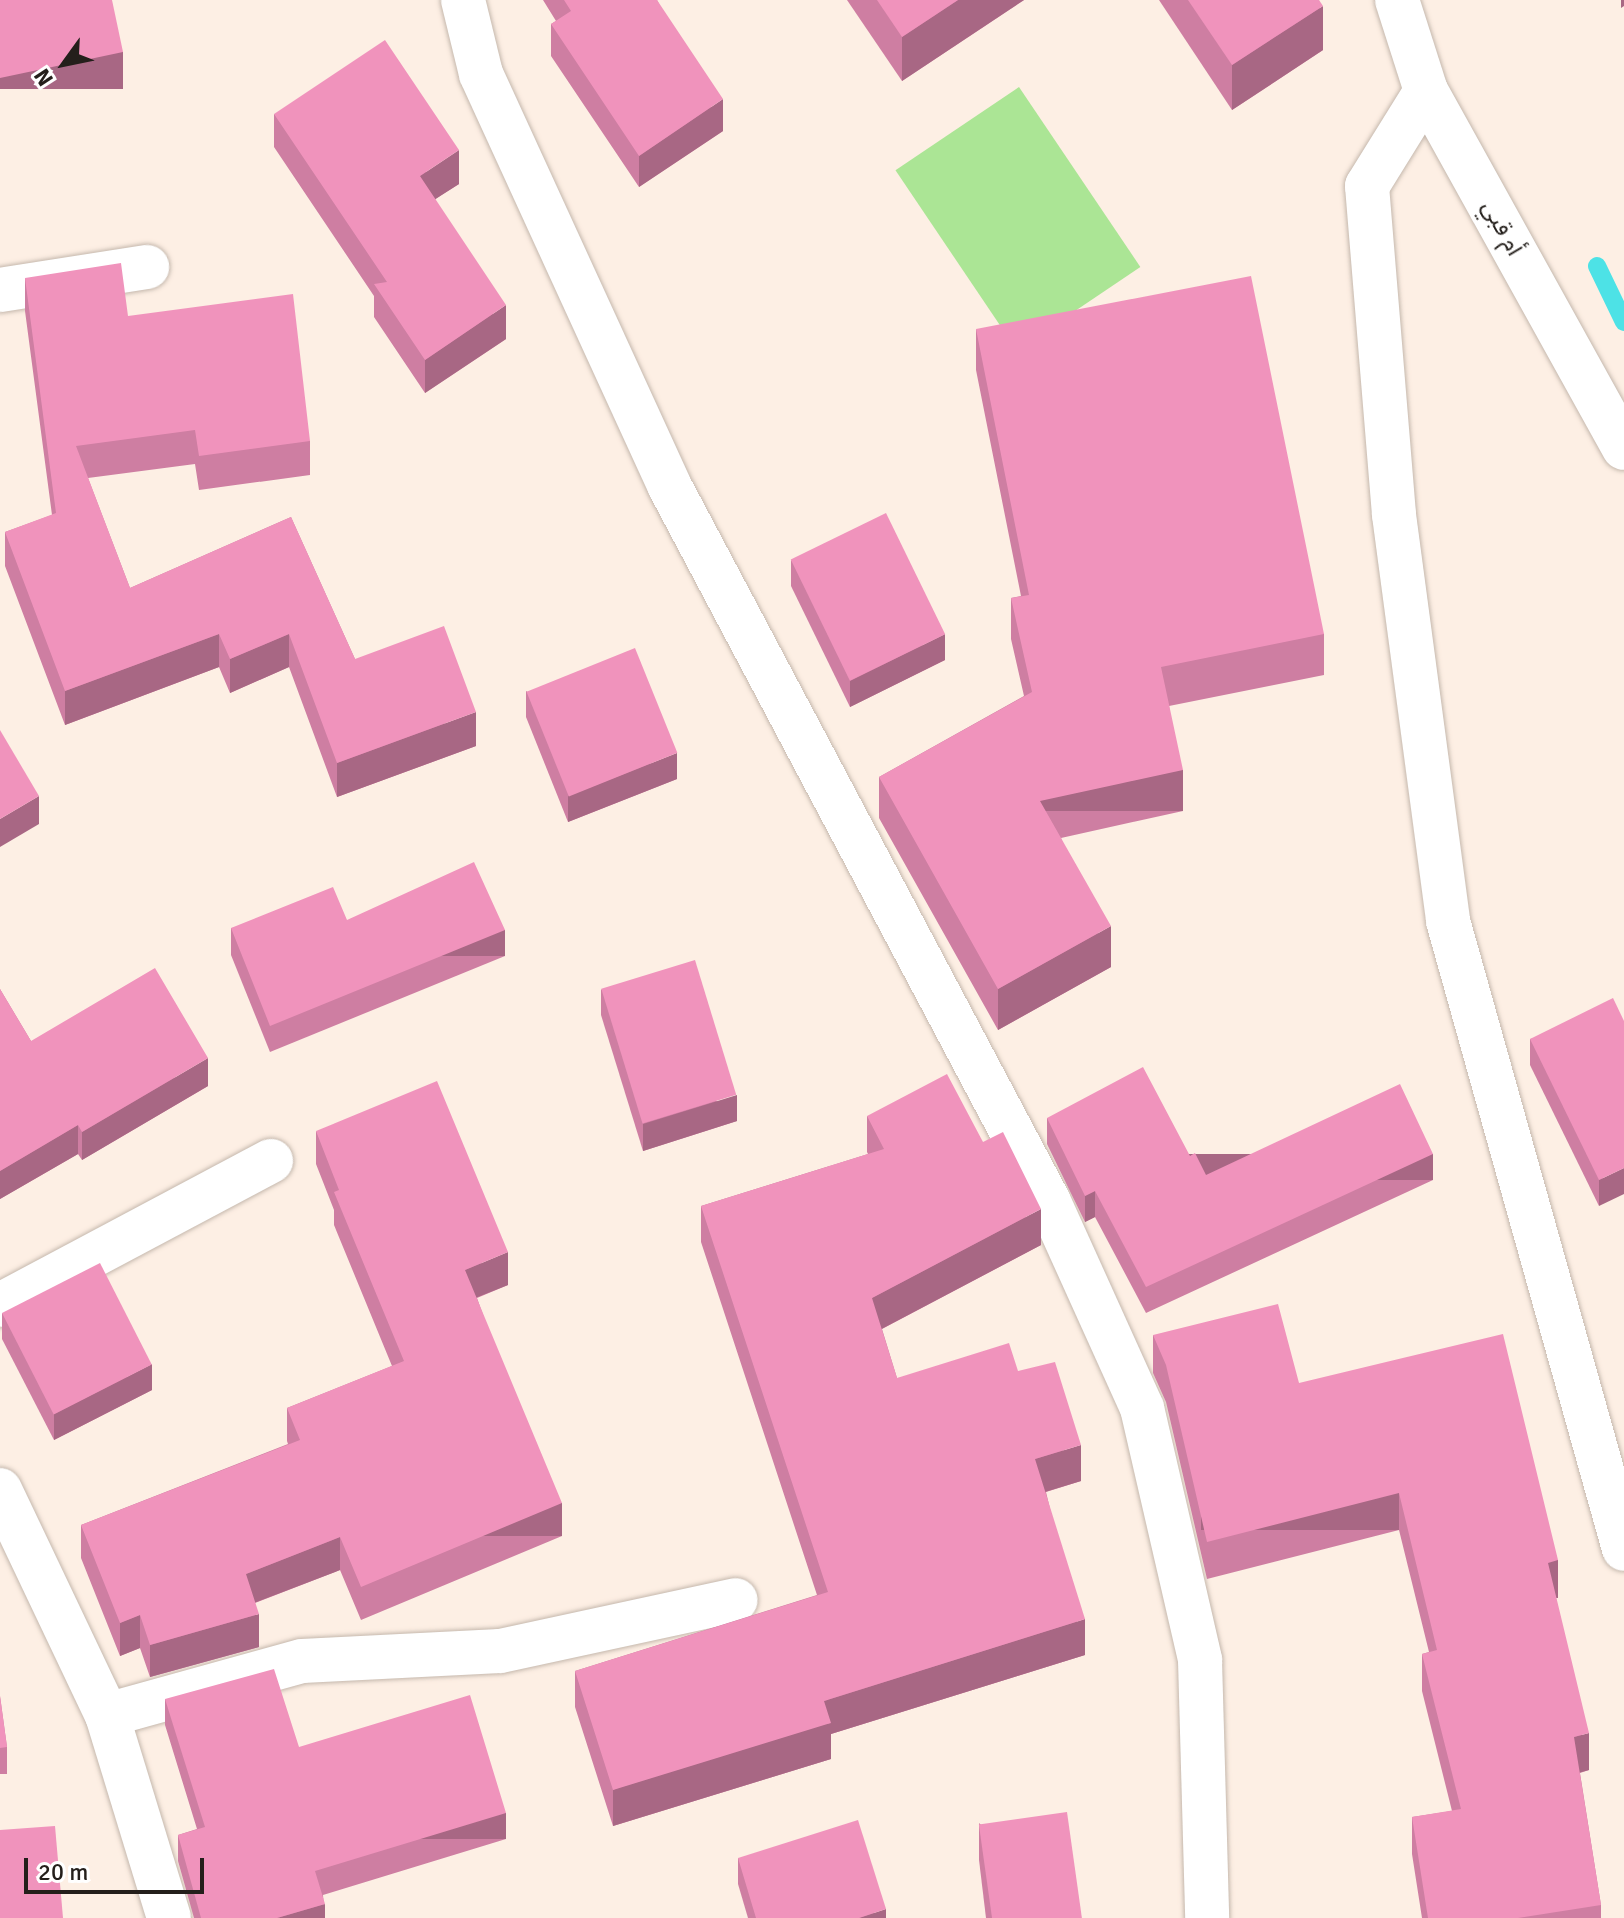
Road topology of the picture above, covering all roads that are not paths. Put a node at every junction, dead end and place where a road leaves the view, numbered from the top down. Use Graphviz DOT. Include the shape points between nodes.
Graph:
graph roads {
  1 [pos="463,0"];
  2 [pos="1397,0"];
  3 [pos="1426,91"];
  4 [pos="147,267"];
  5 [pos="0,290"];
  6 [pos="1624,448"];
  7 [pos="271,1161"];
  8 [pos="0,1305"];
  9 [pos="0,1490"];
  10 [pos="1624,1549"];
  11 [pos="736,1600"];
  12 [pos="107,1715"];
  13 [pos="169,1918"];
  14 [pos="1207,1918"];
  1 -- 14 [label="street" via="481,74 669,485 1049,1202 1142,1408 1200,1660"];
  2 -- 3 [label="street, أم قبي"];
  3 -- 6 [label="street, أم قبي"];
  3 -- 10 [label="street" via="1367,186 1394,515 1448,921"];
  4 -- 5 [label="street"];
  7 -- 8 [label="street"];
  9 -- 12 [label="street"];
  11 -- 12 [label="street" via="500,1651 302,1661"];
  12 -- 13 [label="street"];
}
